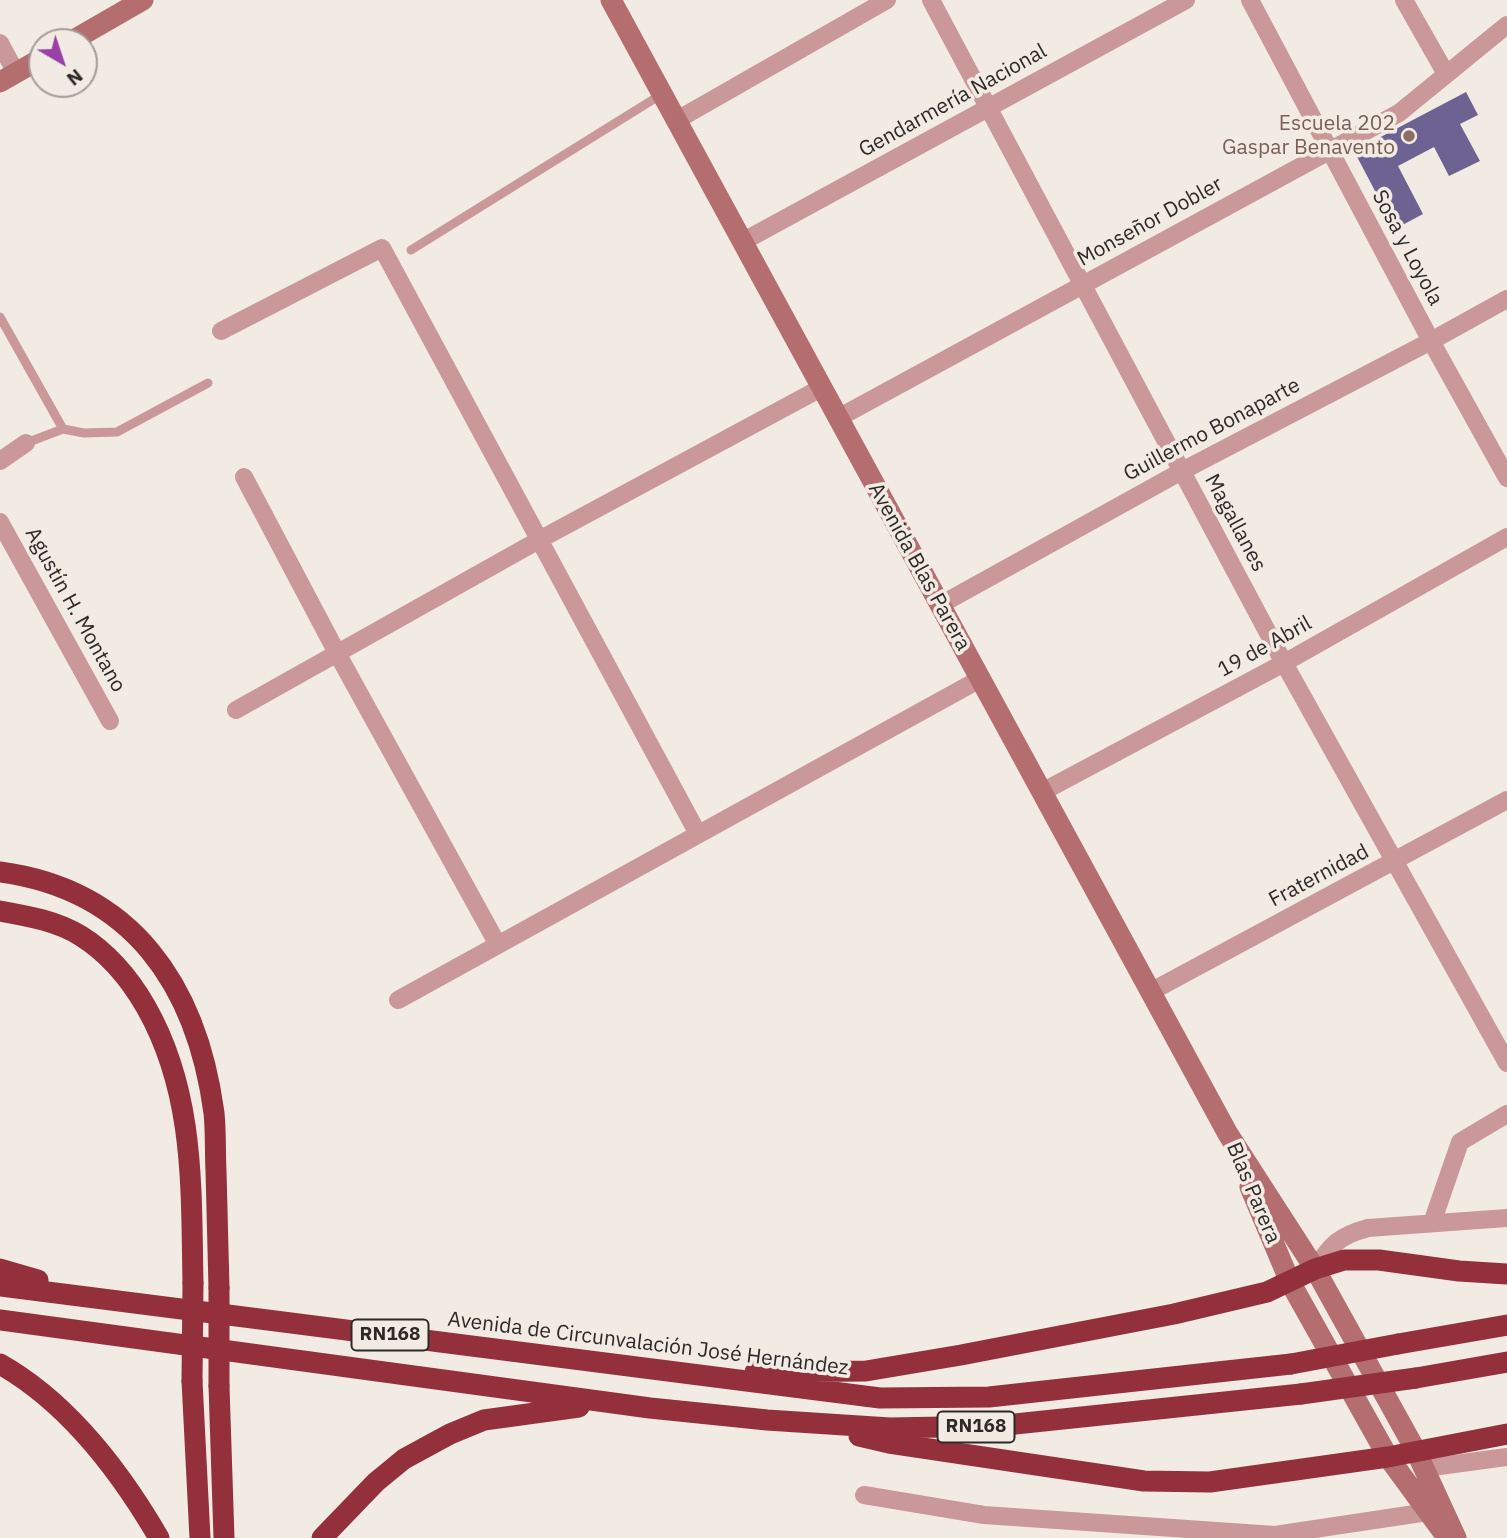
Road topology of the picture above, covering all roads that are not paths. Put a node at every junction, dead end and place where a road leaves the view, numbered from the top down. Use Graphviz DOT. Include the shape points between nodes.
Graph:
graph roads {
  1 [pos="143,0"];
  2 [pos="611,0"];
  3 [pos="887,0"];
  4 [pos="931,0"];
  5 [pos="1186,0"];
  6 [pos="1250,0"];
  7 [pos="1404,0"];
  8 [pos="94,28"];
  9 [pos="1506,28"];
  10 [pos="0,43"];
  11 [pos="28,66"];
  12 [pos="1446,74"];
  13 [pos="8,77"];
  14 [pos="662,94"];
  15 [pos="989,108"];
  16 [pos="677,120"];
  17 [pos="1329,149"];
  18 [pos="742,242"];
  19 [pos="411,250"];
  20 [pos="1083,285"];
  21 [pos="1507,299"];
  22 [pos="0,317"];
  23 [pos="221,331"];
  24 [pos="1431,341"];
  25 [pos="208,383"];
  26 [pos="821,388"];
  27 [pos="838,418"];
  28 [pos="63,429"];
  29 [pos="26,443"];
  30 [pos="0,461"];
  31 [pos="1182,471"];
  32 [pos="244,477"];
  33 [pos="1507,478"];
  34 [pos="0,522"];
  35 [pos="1507,537"];
  36 [pos="539,540"];
  37 [pos="940,605"];
  38 [pos="337,653"];
  39 [pos="1284,663"];
  40 [pos="980,679"];
  41 [pos="236,710"];
  42 [pos="110,721"];
  43 [pos="1042,792"];
  44 [pos="1507,800"];
  45 [pos="698,834"];
  46 [pos="1395,862"];
  47 [pos="0,872"];
  48 [pos="0,911"];
  49 [pos="498,945"];
  50 [pos="1152,991"];
  51 [pos="398,1000"];
  52 [pos="1507,1063"];
  53 [pos="1507,1114"];
  54 [pos="1228,1134"];
  55 [pos="1507,1218"];
  56 [pos="1432,1223"];
  57 [pos="0,1269"];
  58 [pos="1315,1269"];
  59 [pos="1507,1274"];
  60 [pos="1290,1282"];
  61 [pos="0,1286"];
  62 [pos="121,1301"];
  63 [pos="0,1320"];
  64 [pos="1507,1325"];
  65 [pos="1507,1362"];
  66 [pos="0,1364"];
  67 [pos="658,1369"];
  68 [pos="650,1408"];
  69 [pos="808,1423"];
  70 [pos="1507,1434"];
  71 [pos="1388,1457"];
  72 [pos="1507,1457"];
  73 [pos="1420,1459"];
  74 [pos="864,1495"];
  75 [pos="1428,1512"];
  76 [pos="1111,1531"];
  77 [pos="1274,1537"];
  78 [pos="159,1538"];
  79 [pos="200,1538"];
  80 [pos="224,1538"];
  81 [pos="322,1538"];
  82 [pos="1447,1538"];
  83 [pos="1456,1538"];
  1 -- 8 [label="main road"];
  2 -- 14 [label="main road, Avenida Blas Parera"];
  3 -- 16 [label="street"];
  4 -- 15 [label="street, Magallanes"];
  5 -- 15 [label="street, Gendarmería Nacional"];
  6 -- 17 [label="street, Sosa y Loyola"];
  7 -- 12 [label="street"];
  9 -- 12 [label="street, Monseñor Dobler"];
  10 -- 13 [label="street"];
  11 -- 13 [label="main road"];
  12 -- 17 [label="street, Monseñor Dobler" via="1399,113"];
  14 -- 16 [label="main road, Avenida Blas Parera"];
  14 -- 19 [label="lane"];
  15 -- 18 [label="street, Gendarmería Nacional"];
  15 -- 20 [label="street, Magallanes"];
  16 -- 18 [label="main road, Avenida Blas Parera"];
  17 -- 20 [label="street, Monseñor Dobler"];
  17 -- 24 [label="street, Sosa y Loyola"];
  18 -- 26 [label="main road, Avenida Blas Parera"];
  20 -- 27 [label="street, Monseñor Dobler"];
  20 -- 31 [label="street, Magallanes"];
  21 -- 24 [label="street, Guillermo Bonaparte"];
  22 -- 28 [label="lane"];
  23 -- 36 [label="street" via="382,248"];
  24 -- 31 [label="street, Guillermo Bonaparte"];
  24 -- 33 [label="street, Sosa y Loyola"];
  25 -- 28 [label="lane" via="117,432"];
  26 -- 27 [label="main road, Avenida Blas Parera"];
  26 -- 36 [label="street"];
  27 -- 37 [label="main road, Avenida Blas Parera"];
  28 -- 29 [label="lane"];
  29 -- 30 [label="street"];
  31 -- 37 [label="street, Guillermo Bonaparte"];
  31 -- 39 [label="street, Magallanes"];
  32 -- 38 [label="street"];
  34 -- 42 [label="street, Agustín H. Montano"];
  35 -- 39 [label="street, 19 de Abril"];
  36 -- 38 [label="street"];
  36 -- 45 [label="street"];
  37 -- 40 [label="main road, Avenida Blas Parera"];
  38 -- 41 [label="street"];
  38 -- 49 [label="street"];
  39 -- 43 [label="street, 19 de Abril"];
  39 -- 46 [label="street, Magallanes"];
  40 -- 43 [label="main road, Avenida Blas Parera"];
  40 -- 45 [label="street"];
  43 -- 50 [label="main road, Avenida Blas Parera"];
  44 -- 46 [label="street, Fraternidad"];
  45 -- 49 [label="street"];
  46 -- 50 [label="street, Fraternidad"];
  46 -- 52 [label="street, Magallanes"];
  47 -- 80 [label="highway, bridge" via="49,881 106,908 164,970 196,1034 214,1115"];
  48 -- 79 [label="highway, bridge" via="53,923 80,936 120,969 157,1026 178,1082 191,1180 192,1381"];
  49 -- 51 [label="street"];
  50 -- 54 [label="main road, Avenida Blas Parera"];
  53 -- 56 [label="street" via="1460,1142"];
  54 -- 58 [label="main road, Blas Parera"];
  54 -- 60 [label="main road, Blas Parera"];
  55 -- 56 [label="street"];
  56 -- 58 [label="street" via="1346,1234 1330,1246"];
  57 -- 62 [label="highway, RN168"];
  58 -- 59 [label="highway" via="1344,1260 1379,1260"];
  58 -- 60 [label="highway"];
  58 -- 73 [label="main road, Blas Parera"];
  60 -- 67 [label="highway" via="1267,1292 1174,1314 866,1371"];
  60 -- 71 [label="main road, Blas Parera"];
  61 -- 62 [label="highway, Avenida de Circunvalación José Hernández"];
  62 -- 67 [label="highway, Avenida de Circunvalación José Hernández / RN168"];
  63 -- 68 [label="highway"];
  64 -- 67 [label="highway, Avenida de Circunvalación José Hernández / RN168, bridge" via="1291,1364 989,1397 880,1398"];
  65 -- 69 [label="highway, RN168, bridge" via="1301,1394 996,1426 890,1428"];
  66 -- 78 [label="highway" via="49,1399 108,1461"];
  68 -- 69 [label="highway, RN168"];
  68 -- 81 [label="highway, RN168" via="569,1407 484,1420 461,1429 404,1460"];
  69 -- 71 [label="highway" via="888,1443 1144,1480 1210,1482"];
  70 -- 73 [label="highway"];
  71 -- 73 [label="highway"];
  71 -- 75 [label="main road, Blas Parera"];
  72 -- 73 [label="street"];
  73 -- 83 [label="main road, Blas Parera"];
  74 -- 76 [label="street"];
  75 -- 77 [label="street"];
  75 -- 82 [label="main road, Blas Parera"];
  76 -- 77 [label="street"];
}
